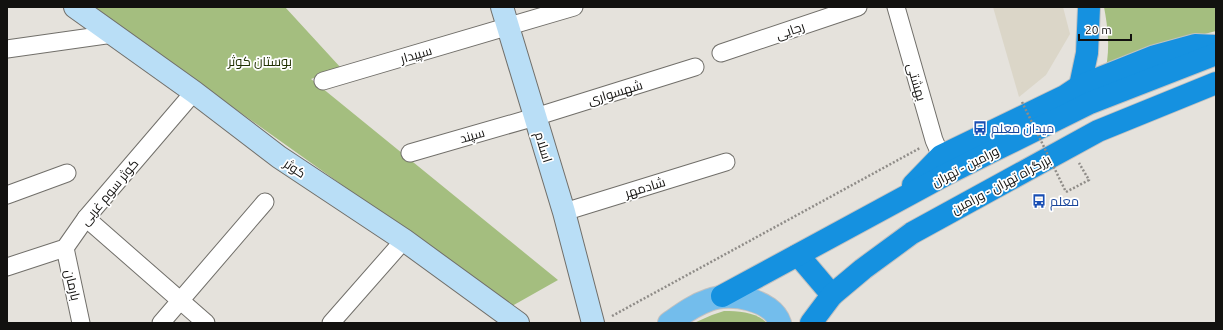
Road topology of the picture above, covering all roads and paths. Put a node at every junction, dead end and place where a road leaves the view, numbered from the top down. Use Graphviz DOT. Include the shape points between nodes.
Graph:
graph roads {
  1 [pos="75,7"];
  2 [pos="574,7"];
  3 [pos="858,7"];
  4 [pos="896,7"];
  5 [pos="1090,7"];
  6 [pos="505,17"];
  7 [pos="114,34"];
  8 [pos="1216,46"];
  9 [pos="7,49"];
  10 [pos="721,53"];
  11 [pos="1216,54"];
  12 [pos="695,67"];
  13 [pos="323,81"];
  14 [pos="1216,83"];
  15 [pos="1080,86"];
  16 [pos="194,92"];
  17 [pos="1022,102"];
  18 [pos="535,117"];
  19 [pos="938,148"];
  20 [pos="410,153"];
  21 [pos="726,162"];
  22 [pos="68,173"];
  23 [pos="1089,180"];
  24 [pos="7,195"];
  25 [pos="898,200"];
  26 [pos="265,202"];
  27 [pos="564,212"];
  28 [pos="86,218"];
  29 [pos="404,240"];
  30 [pos="65,248"];
  31 [pos="798,255"];
  32 [pos="7,267"];
  33 [pos="584,287"];
  34 [pos="832,295"];
  35 [pos="722,296"];
  36 [pos="180,301"];
  37 [pos="600,321"];
  38 [pos="81,323"];
  39 [pos="161,323"];
  40 [pos="206,323"];
  41 [pos="331,323"];
  42 [pos="518,323"];
  43 [pos="583,323"];
  44 [pos="669,323"];
  45 [pos="780,323"];
  46 [pos="811,323"];
  1 -- 7 [label="main road, کوثر"];
  2 -- 6 [label="street, سپیدار"];
  3 -- 10 [label="street, رجایی"];
  4 -- 19 [label="street, بهشتی"];
  5 -- 15 [label="highway" via="1087,53"];
  6 -- 13 [label="street, سپیدار"];
  6 -- 18 [label="main road, اسلام"];
  7 -- 9 [label="street"];
  7 -- 16 [label="main road, کوثر"];
  8 -- 15 [label="highway" via="1195,45 1155,56"];
  11 -- 25 [label="highway, ورامین - تهران" via="1090,103"];
  12 -- 18 [label="street, شهسواری"];
  14 -- 34 [label="highway, بزرگراه تهران - ورامین" via="1098,131 986,192 912,233"];
  15 -- 19 [label="highway" via="1065,96"];
  16 -- 28 [label="street, کوثر سوم غربی"];
  16 -- 29 [label="main road, کوثر" via="279,157"];
  17 -- 23 [label="path, bridge" via="1066,192"];
  18 -- 20 [label="street, سپند"];
  18 -- 27 [label="main road, اسلام"];
  19 -- 25 [label="highway"];
  19 -- 37 [label="path"];
  21 -- 27 [label="street, شادمهر"];
  22 -- 24 [label="street"];
  25 -- 31 [label="highway, ورامین - تهران"];
  26 -- 36 [label="street"];
  27 -- 33 [label="main road, اسلام"];
  28 -- 30 [label="street, کوثر سوم غربی"];
  28 -- 36 [label="street"];
  29 -- 41 [label="street"];
  29 -- 42 [label="main road, کوثر"];
  30 -- 32 [label="street"];
  30 -- 38 [label="street, بارمان"];
  31 -- 34 [label="highway"];
  31 -- 35 [label="highway, ورامین - تهران"];
  33 -- 37 [label="main road, اسلام"];
  33 -- 43 [label="main road"];
  34 -- 46 [label="highway, بزرگراه تهران - ورامین"];
  35 -- 44 [label="main road" via="689,309"];
  35 -- 45 [label="main road" via="758,301 769,309"];
  36 -- 39 [label="street"];
  36 -- 40 [label="street"];
}
